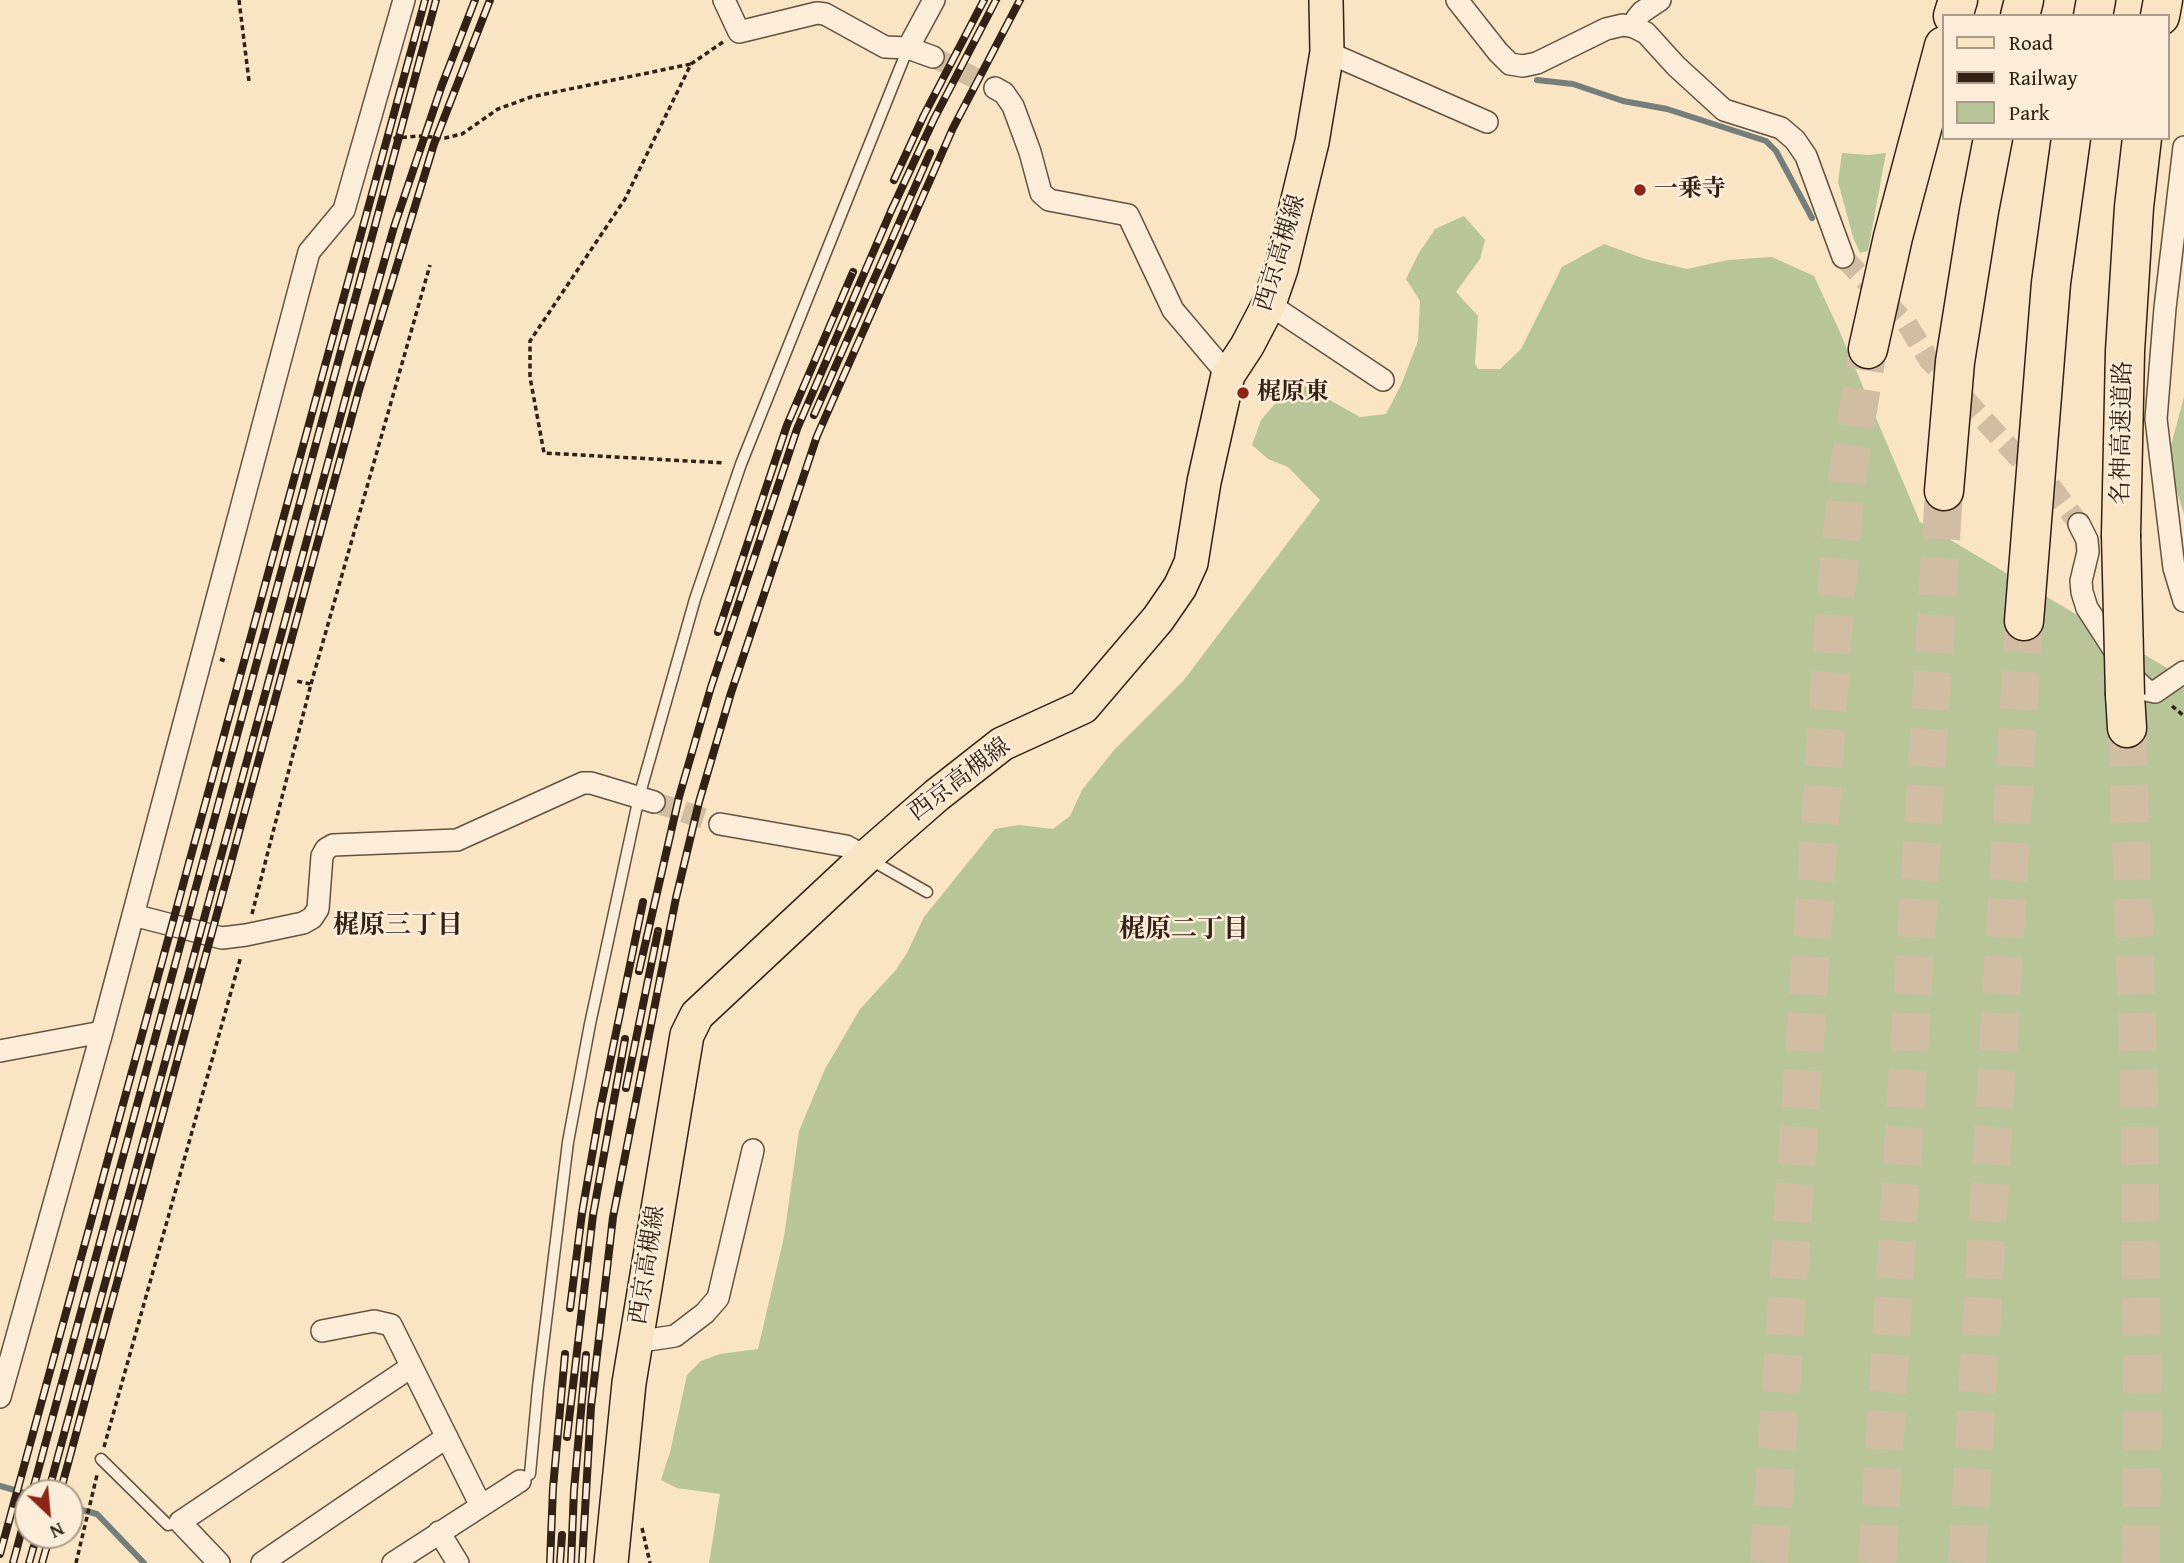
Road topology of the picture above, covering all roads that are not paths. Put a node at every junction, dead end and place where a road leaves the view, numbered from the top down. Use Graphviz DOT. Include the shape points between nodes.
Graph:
graph roads {
  1 [pos="404,0"];
  2 [pos="724,0"];
  3 [pos="934,0"];
  4 [pos="1325,0"];
  5 [pos="1457,0"];
  6 [pos="1660,0"];
  7 [pos="1634,27"];
  8 [pos="908,48"];
  9 [pos="1327,52"];
  10 [pos="1942,53"];
  11 [pos="933,57"];
  12 [pos="995,88"];
  13 [pos="1487,122"];
  14 [pos="1993,140"];
  15 [pos="2071,140"];
  16 [pos="2142,140"];
  17 [pos="2184,147"];
  18 [pos="1843,257"];
  19 [pos="1269,304"];
  20 [pos="1868,349"];
  21 [pos="1228,375"];
  22 [pos="1383,380"];
  23 [pos="1944,491"];
  24 [pos="2079,523"];
  25 [pos="2184,601"];
  26 [pos="2024,621"];
  27 [pos="2184,672"];
  28 [pos="2126,711"];
  29 [pos="647,799"];
  30 [pos="720,824"];
  31 [pos="866,857"];
  32 [pos="927,892"];
  33 [pos="132,915"];
  34 [pos="102,1032"];
  35 [pos="0,1051"];
  36 [pos="753,1150"];
  37 [pos="322,1331"];
  38 [pos="635,1342"];
  39 [pos="411,1367"];
  40 [pos="0,1397"];
  41 [pos="447,1437"];
  42 [pos="101,1459"];
  43 [pos="520,1481"];
  44 [pos="481,1506"];
  45 [pos="180,1522"];
  46 [pos="439,1532"];
  47 [pos="219,1563"];
  48 [pos="262,1563"];
  49 [pos="393,1563"];
  50 [pos="458,1563"];
  51 [pos="611,1563"];
  1 -- 33 [label="street" via="344,210 309,252"];
  2 -- 8 [label="street" via="739,32 817,13 885,47"];
  3 -- 8 [label="street"];
  4 -- 9 [label="main road, 西京高槻線"];
  5 -- 7 [label="street" via="1497,52 1510,64 1523,66 1606,29"];
  6 -- 7 [label="street" via="1642,12"];
  7 -- 18 [label="street" via="1659,44 1724,110 1781,128 1795,140 1806,156"];
  8 -- 11 [label="street"];
  8 -- 29 [label="lane" via="741,464 695,598"];
  9 -- 13 [label="street"];
  9 -- 19 [label="main road, 西京高槻線" via="1312,142"];
  10 -- 20 [label="highway"];
  12 -- 21 [label="street" via="1013,106 1041,194 1049,200 1128,215 1173,310"];
  14 -- 23 [label="highway" via="1955,362"];
  15 -- 26 [label="highway" via="2051,282"];
  16 -- 28 [label="highway, 名神高速道路, bridge" via="2126,338 2121,535"];
  17 -- 25 [label="street" via="2156,419 2174,568"];
  19 -- 21 [label="main road, 西京高槻線"];
  19 -- 22 [label="street"];
  21 -- 31 [label="main road, 西京高槻線" via="1191,563 1158,619 1083,707 1002,744"];
  24 -- 27 [label="street" via="2087,540 2081,581 2087,608 2131,676 2155,692"];
  29 -- 33 [label="street" via="583,783 457,840 334,845 322,856 318,909 303,923 222,938"];
  29 -- 43 [label="lane" via="590,1024 568,1142 530,1474"];
  30 -- 31 [label="street" via="846,846"];
  31 -- 32 [label="lane"];
  31 -- 38 [label="main road, 西京高槻線" via="691,1025 681,1059"];
  33 -- 34 [label="street"];
  34 -- 35 [label="street"];
  34 -- 40 [label="street"];
  36 -- 38 [label="street" via="718,1298 675,1336"];
  37 -- 39 [label="street" via="374,1321 391,1325"];
  38 -- 51 [label="main road, 西京高槻線"];
  39 -- 41 [label="street"];
  39 -- 45 [label="street"];
  41 -- 44 [label="street"];
  41 -- 48 [label="street"];
  42 -- 45 [label="lane" via="168,1525"];
  43 -- 44 [label="street"];
  44 -- 46 [label="street"];
  45 -- 47 [label="street"];
  46 -- 49 [label="street"];
  46 -- 50 [label="street"];
}
